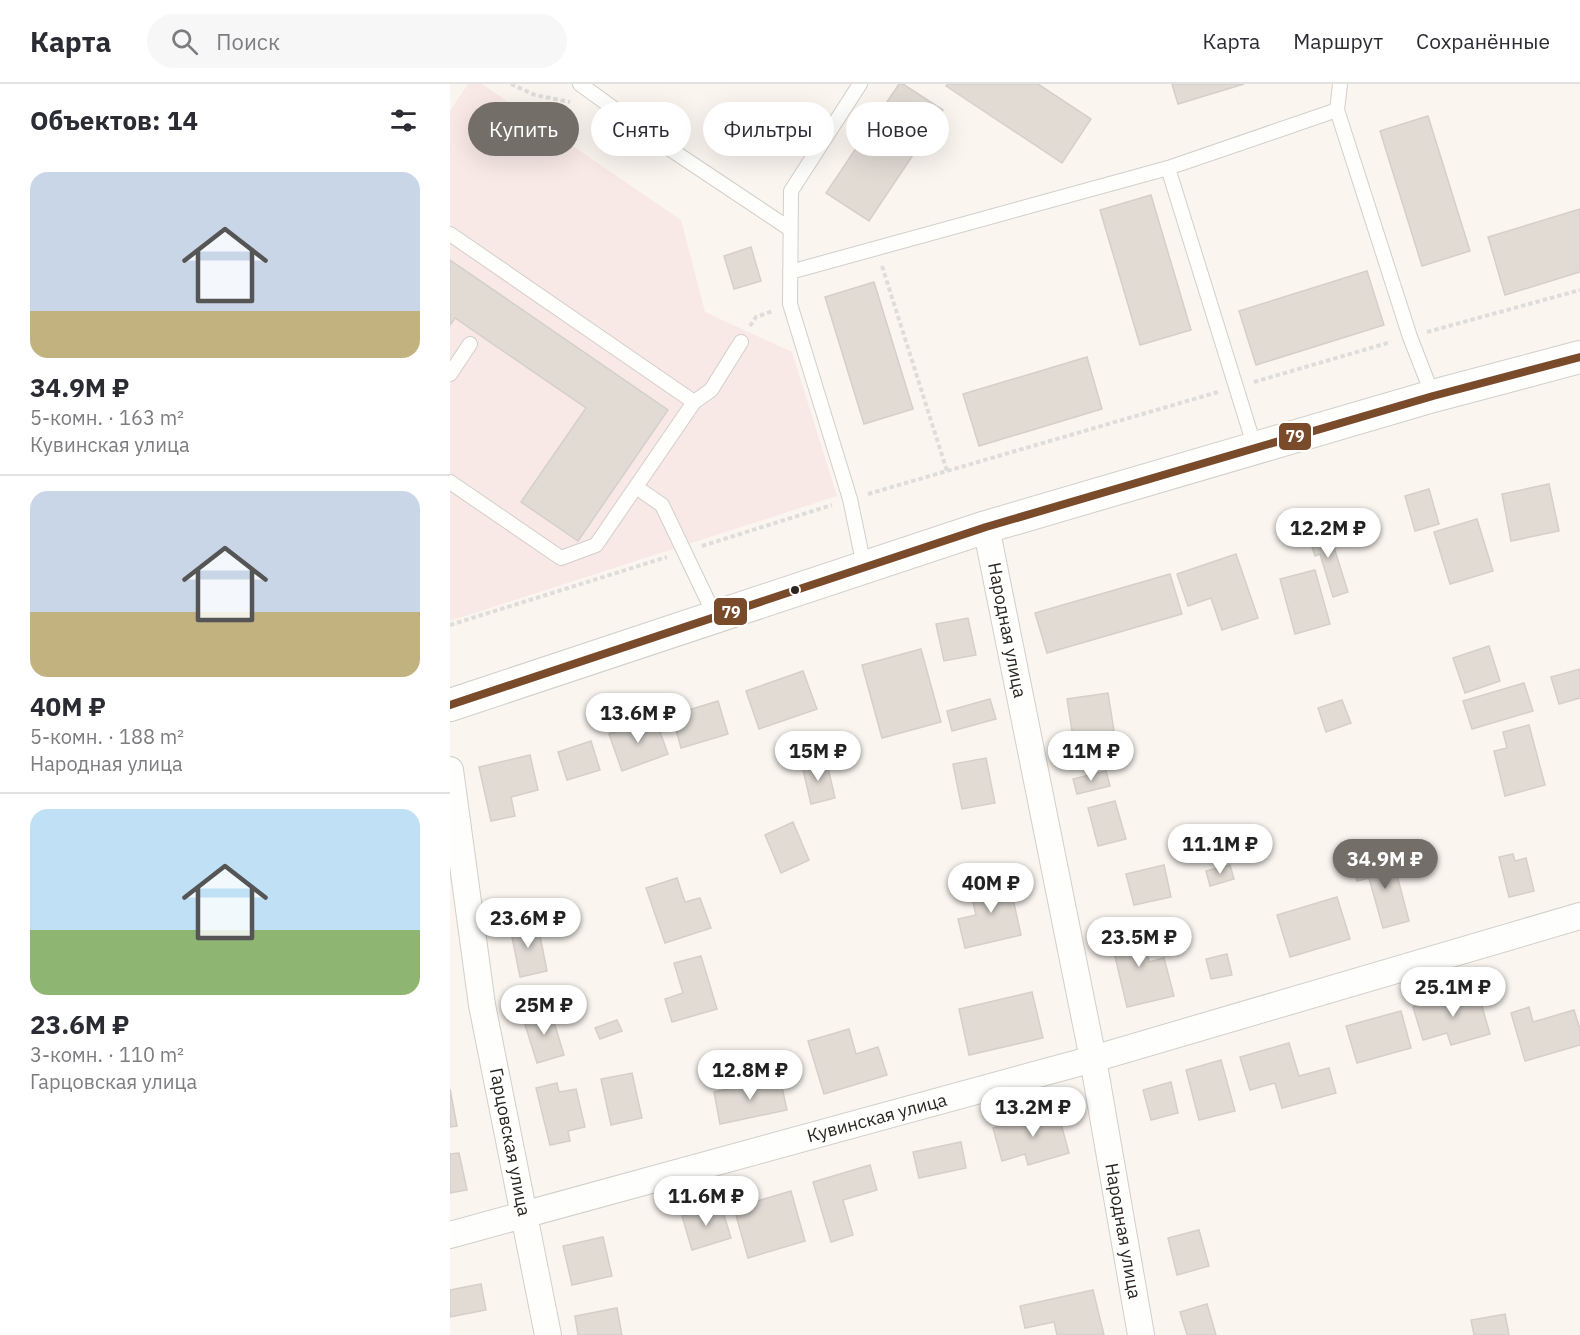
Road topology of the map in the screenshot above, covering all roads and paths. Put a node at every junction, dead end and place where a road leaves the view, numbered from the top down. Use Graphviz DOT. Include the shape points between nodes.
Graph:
graph roads {
  1 [pos="511,84"];
  2 [pos="580,84"];
  3 [pos="860,84"];
  4 [pos="1340,84"];
  5 [pos="568,102"];
  6 [pos="1337,110"];
  7 [pos="1168,168"];
  8 [pos="790,229"];
  9 [pos="450,234"];
  10 [pos="876,248"];
  11 [pos="790,272"];
  12 [pos="1580,290"];
  13 [pos="790,304"];
  14 [pos="744,337"];
  15 [pos="1410,337"];
  16 [pos="470,344"];
  17 [pos="1580,357"];
  18 [pos="450,374"];
  19 [pos="1237,387"];
  20 [pos="1433,396"];
  21 [pos="694,402"];
  22 [pos="1256,448"];
  23 [pos="947,471"];
  24 [pos="450,483"];
  25 [pos="636,487"];
  26 [pos="850,499"];
  27 [pos="986,527"];
  28 [pos="684,552"];
  29 [pos="864,566"];
  30 [pos="715,616"];
  31 [pos="450,625"];
  32 [pos="450,705"];
  33 [pos="450,770"];
  34 [pos="1580,916"];
  35 [pos="1093,1059"];
  36 [pos="525,1214"];
  37 [pos="450,1235"];
  38 [pos="549,1335"];
  39 [pos="1141,1335"];
  1 -- 5 [label="path" via="535,95"];
  2 -- 8 [label="lane"];
  3 -- 8 [label="lane" via="791,191"];
  4 -- 6 [label="lane"];
  6 -- 7 [label="lane"];
  6 -- 15 [label="lane"];
  7 -- 10 [label="lane"];
  7 -- 19 [label="lane"];
  8 -- 11 [label="lane"];
  9 -- 21 [label="lane"];
  10 -- 11 [label="lane"];
  10 -- 23 [label="path"];
  11 -- 13 [label="lane"];
  12 -- 15 [label="path"];
  13 -- 14 [label="path" via="756,317"];
  13 -- 26 [label="lane"];
  14 -- 21 [label="lane" via="711,390"];
  15 -- 19 [label="path"];
  15 -- 20 [label="lane"];
  16 -- 18 [label="lane"];
  17 -- 20 [label="street"];
  19 -- 22 [label="lane"];
  19 -- 23 [label="path"];
  20 -- 22 [label="street"];
  21 -- 25 [label="lane"];
  22 -- 27 [label="street"];
  23 -- 26 [label="path"];
  24 -- 25 [label="lane" via="561,558 596,545"];
  25 -- 28 [label="lane" via="662,505"];
  26 -- 28 [label="path"];
  26 -- 29 [label="lane"];
  27 -- 29 [label="street"];
  27 -- 35 [label="street, Народная улица"];
  28 -- 30 [label="lane"];
  28 -- 31 [label="path"];
  29 -- 30 [label="street"];
  30 -- 32 [label="street"];
  33 -- 36 [label="street, Гарцовская улица" via="482,1005"];
  34 -- 35 [label="street, Кувинская улица"];
  35 -- 36 [label="street, Кувинская улица"];
  35 -- 39 [label="street, Народная улица"];
  36 -- 37 [label="street, Кувинская улица"];
  36 -- 38 [label="street, Гарцовская улица"];
}
